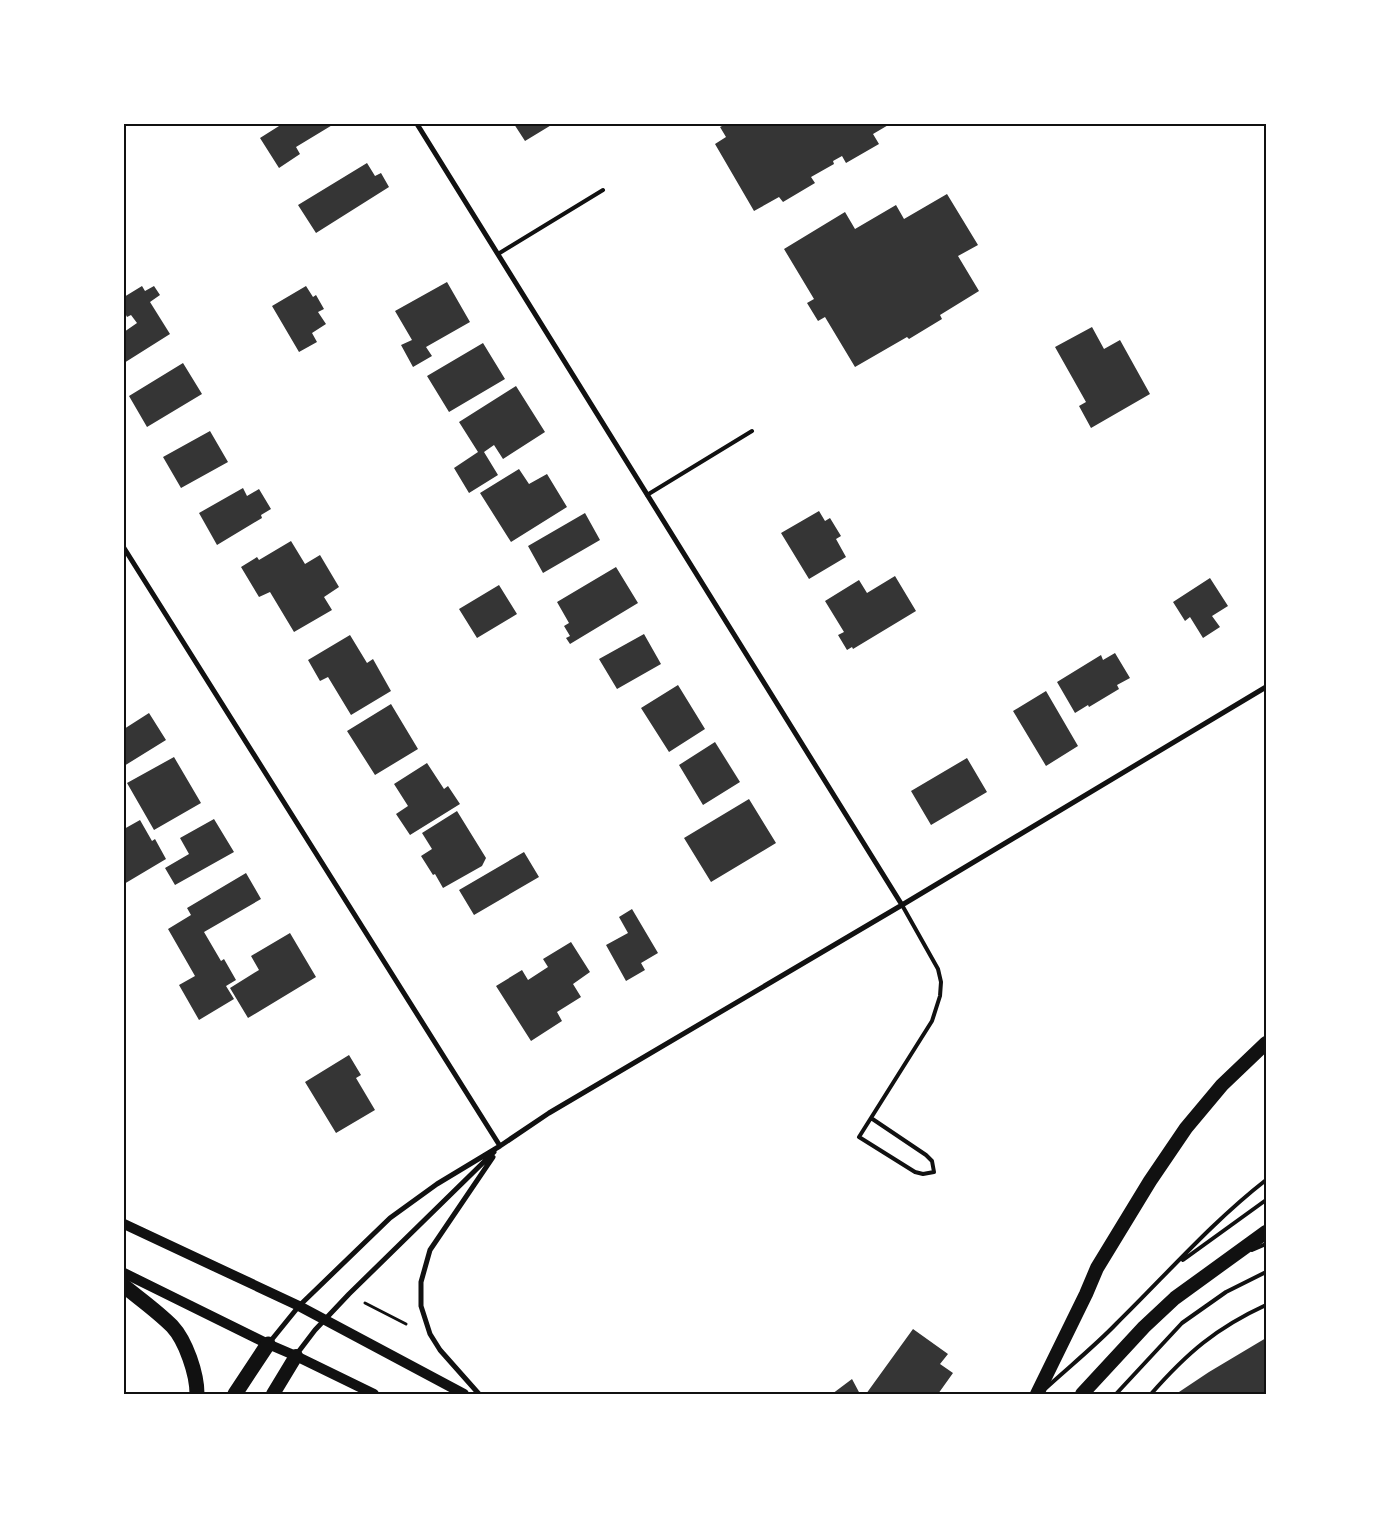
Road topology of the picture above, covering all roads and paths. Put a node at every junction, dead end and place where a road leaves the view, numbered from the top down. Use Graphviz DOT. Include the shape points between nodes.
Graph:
graph roads {
  1 [pos="417,124"];
  2 [pos="602,190"];
  3 [pos="498,254"];
  4 [pos="752,430"];
  5 [pos="647,495"];
  6 [pos="124,548"];
  7 [pos="1266,687"];
  8 [pos="902,906"];
  9 [pos="1266,1043"];
  10 [pos="870,1118"];
  11 [pos="500,1146"];
  12 [pos="1266,1180"];
  13 [pos="1266,1200"];
  14 [pos="124,1224"];
  15 [pos="1266,1232"];
  16 [pos="1266,1244"];
  17 [pos="124,1273"];
  18 [pos="1208,1273"];
  19 [pos="1266,1273"];
  20 [pos="1165,1274"];
  21 [pos="124,1286"];
  22 [pos="364,1302"];
  23 [pos="1266,1305"];
  24 [pos="299,1306"];
  25 [pos="324,1320"];
  26 [pos="406,1324"];
  27 [pos="268,1344"];
  28 [pos="296,1356"];
  29 [pos="197,1394"];
  30 [pos="235,1394"];
  31 [pos="273,1394"];
  32 [pos="374,1394"];
  33 [pos="464,1394"];
  34 [pos="479,1394"];
  35 [pos="1038,1394"];
  36 [pos="1082,1394"];
  37 [pos="1116,1394"];
  38 [pos="1151,1394"];
  1 -- 3 [label="street"];
  2 -- 3 [label="lane"];
  3 -- 5 [label="street"];
  4 -- 5 [label="lane"];
  5 -- 8 [label="street"];
  6 -- 11 [label="street"];
  7 -- 8 [label="street"];
  8 -- 10 [label="lane" via="938,969 940,996 932,1021"];
  8 -- 11 [label="street" via="549,1113"];
  9 -- 35 [label="highway" via="1222,1086 1186,1128 1150,1181 1097,1268"];
  10 -- 10 [label="lane" via="859,1137 915,1172 934,1172 932,1161 926,1155"];
  11 -- 24 [label="street" via="437,1184 390,1218"];
  11 -- 25 [label="street"];
  11 -- 34 [label="street" via="430,1250 421,1282 421,1306 430,1334"];
  12 -- 20 [label="lane"];
  13 -- 20 [label="lane"];
  14 -- 24 [label="main road"];
  15 -- 18 [label="highway"];
  16 -- 18 [label="lane"];
  17 -- 27 [label="main road"];
  18 -- 36 [label="highway" via="1144,1327"];
  19 -- 37 [label="lane" via="1226,1292 1182,1323"];
  20 -- 35 [label="lane" via="1117,1324"];
  21 -- 29 [label="highway" via="174,1328 191,1363"];
  22 -- 26 [label="path"];
  23 -- 38 [label="lane" via="1213,1334"];
  24 -- 25 [label="main road"];
  24 -- 27 [label="street"];
  25 -- 28 [label="street"];
  25 -- 33 [label="main road"];
  27 -- 28 [label="main road"];
  27 -- 30 [label="highway"];
  28 -- 31 [label="highway"];
  28 -- 32 [label="main road"];
}
